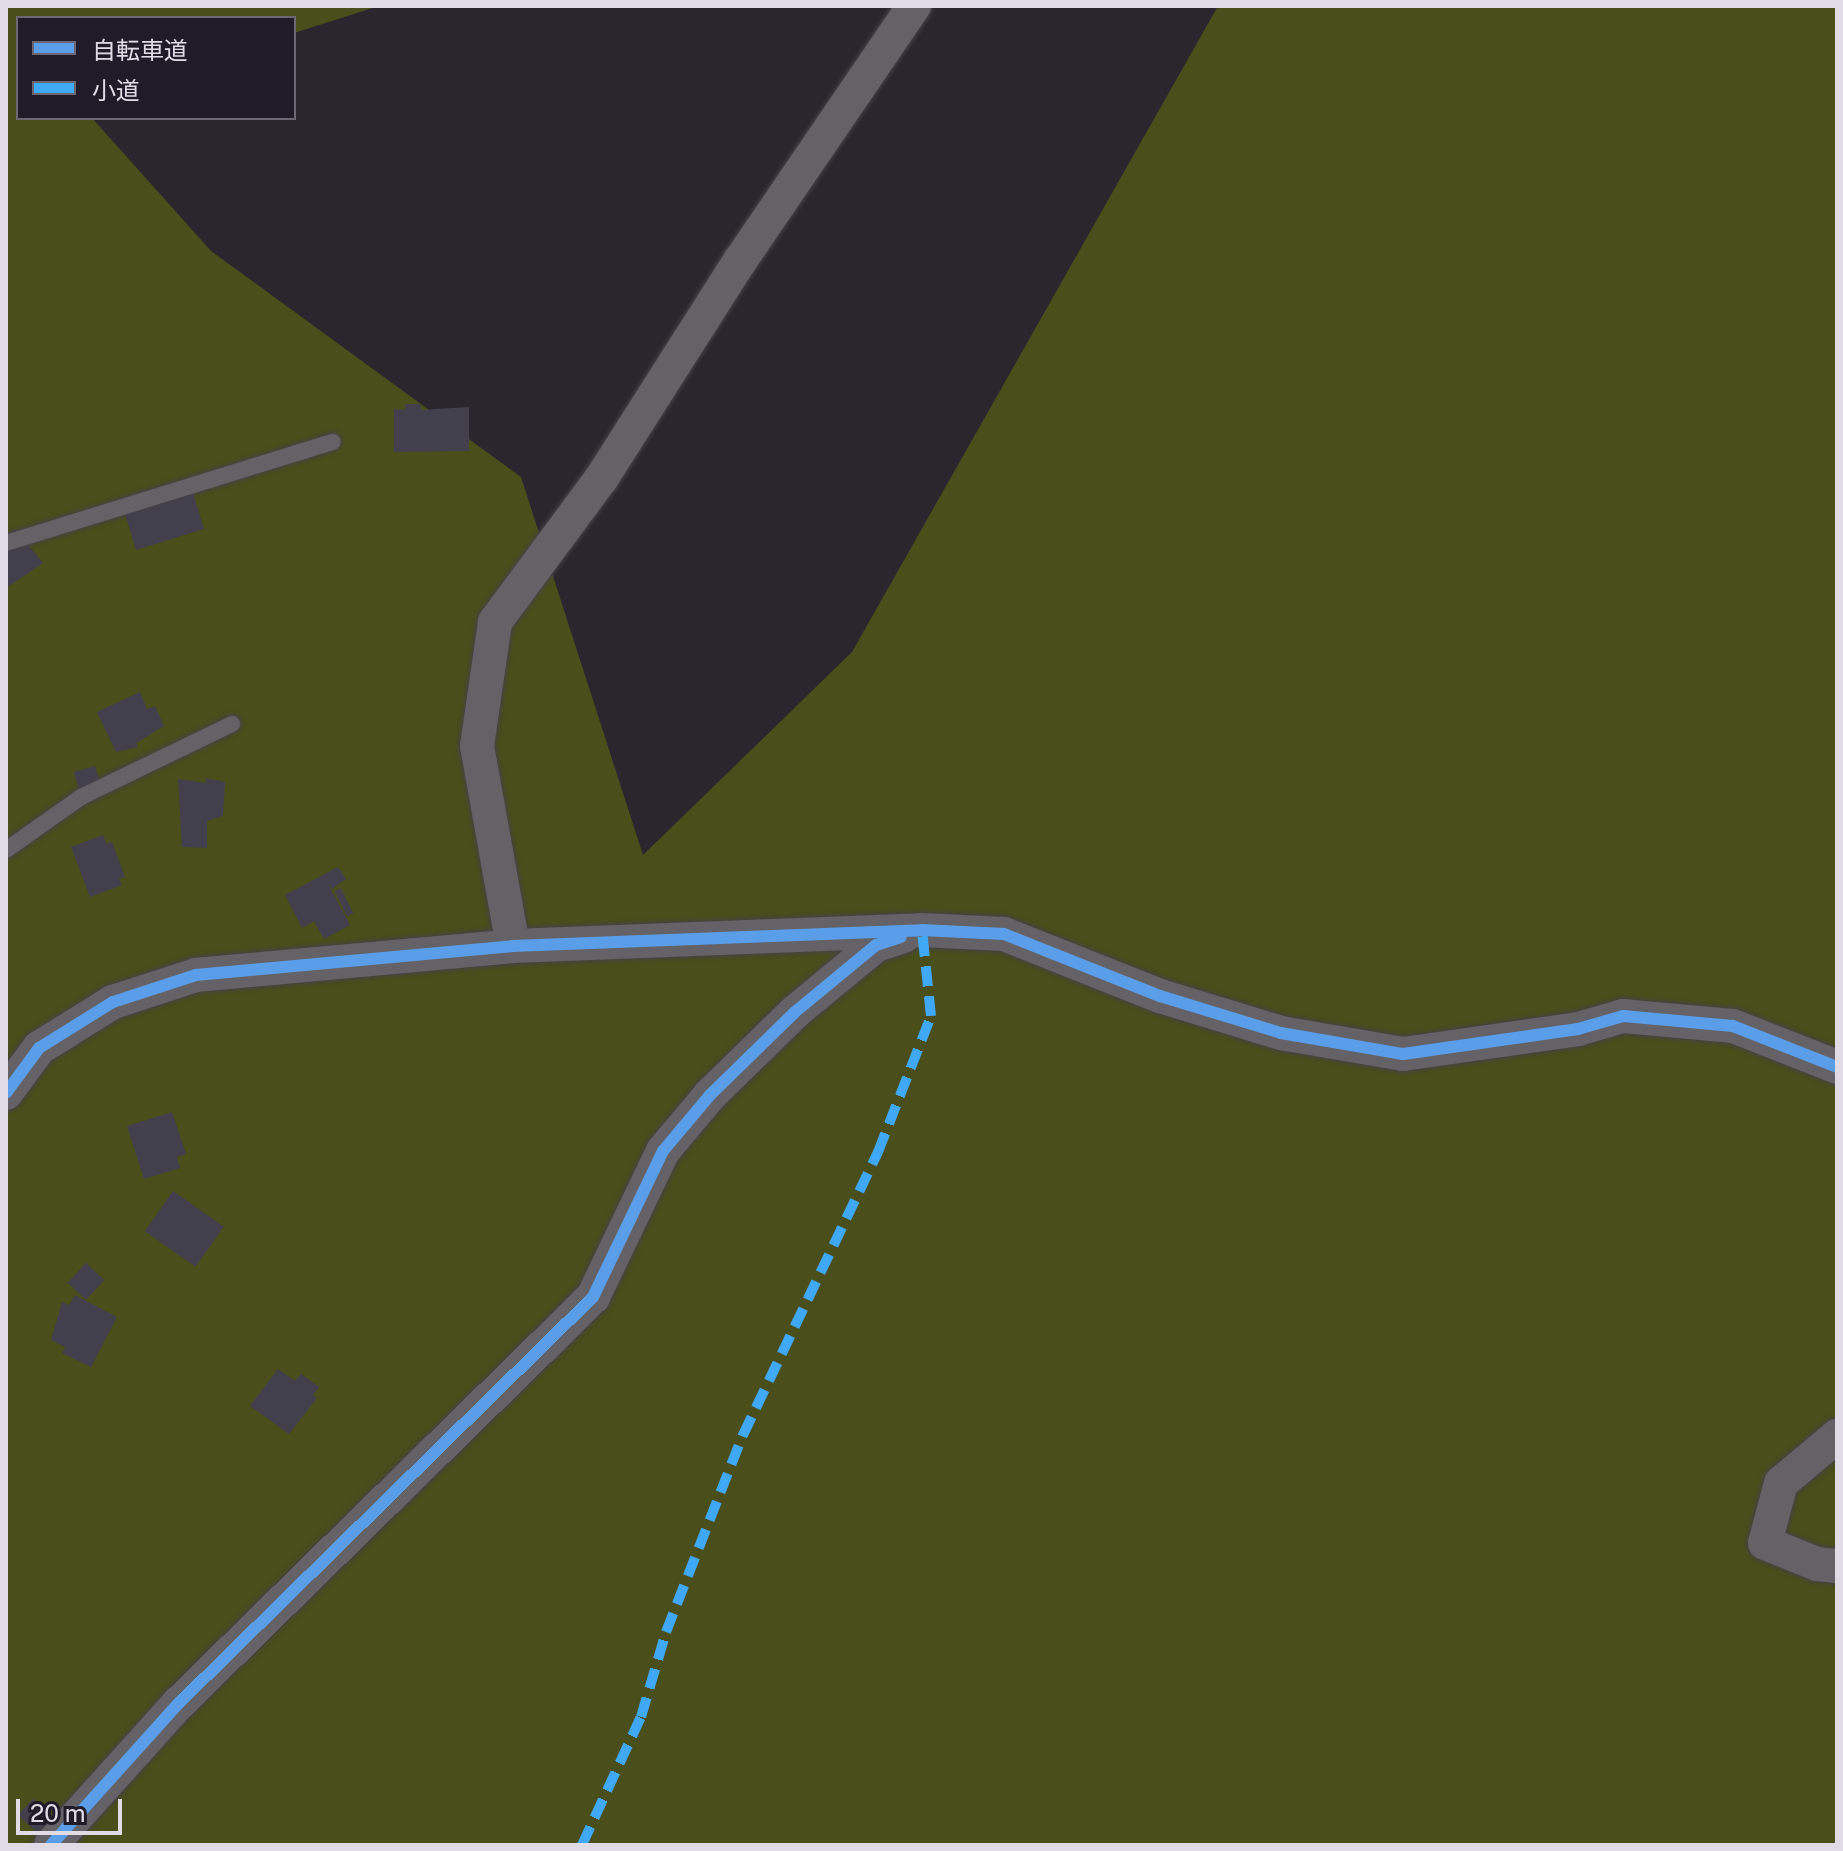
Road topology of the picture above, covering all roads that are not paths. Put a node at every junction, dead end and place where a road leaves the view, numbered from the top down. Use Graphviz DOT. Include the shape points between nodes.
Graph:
graph roads {
  1 [pos="914,6"];
  2 [pos="333,442"];
  3 [pos="6,543"];
  4 [pos="232,724"];
  5 [pos="6,850"];
  6 [pos="922,930"];
  7 [pos="513,946"];
  8 [pos="1837,1067"];
  9 [pos="6,1093"];
  10 [pos="1837,1436"];
  11 [pos="1837,1566"];
  12 [pos="51,1845"];
  1 -- 7 [label="street" via="740,261 601,479 495,622 477,746"];
  2 -- 3 [label="lane"];
  4 -- 5 [label="lane" via="81,797"];
  6 -- 7 [label="street"];
  6 -- 8 [label="street" via="1004,934 1160,996 1281,1033 1403,1054 1578,1029 1623,1016 1733,1026"];
  6 -- 12 [label="street" via="876,945 795,1012 710,1095 663,1151 593,1297 179,1703"];
  7 -- 9 [label="street" via="196,975 113,1002 39,1048"];
  10 -- 11 [label="street" via="1781,1483 1765,1543 1817,1564"];
}
